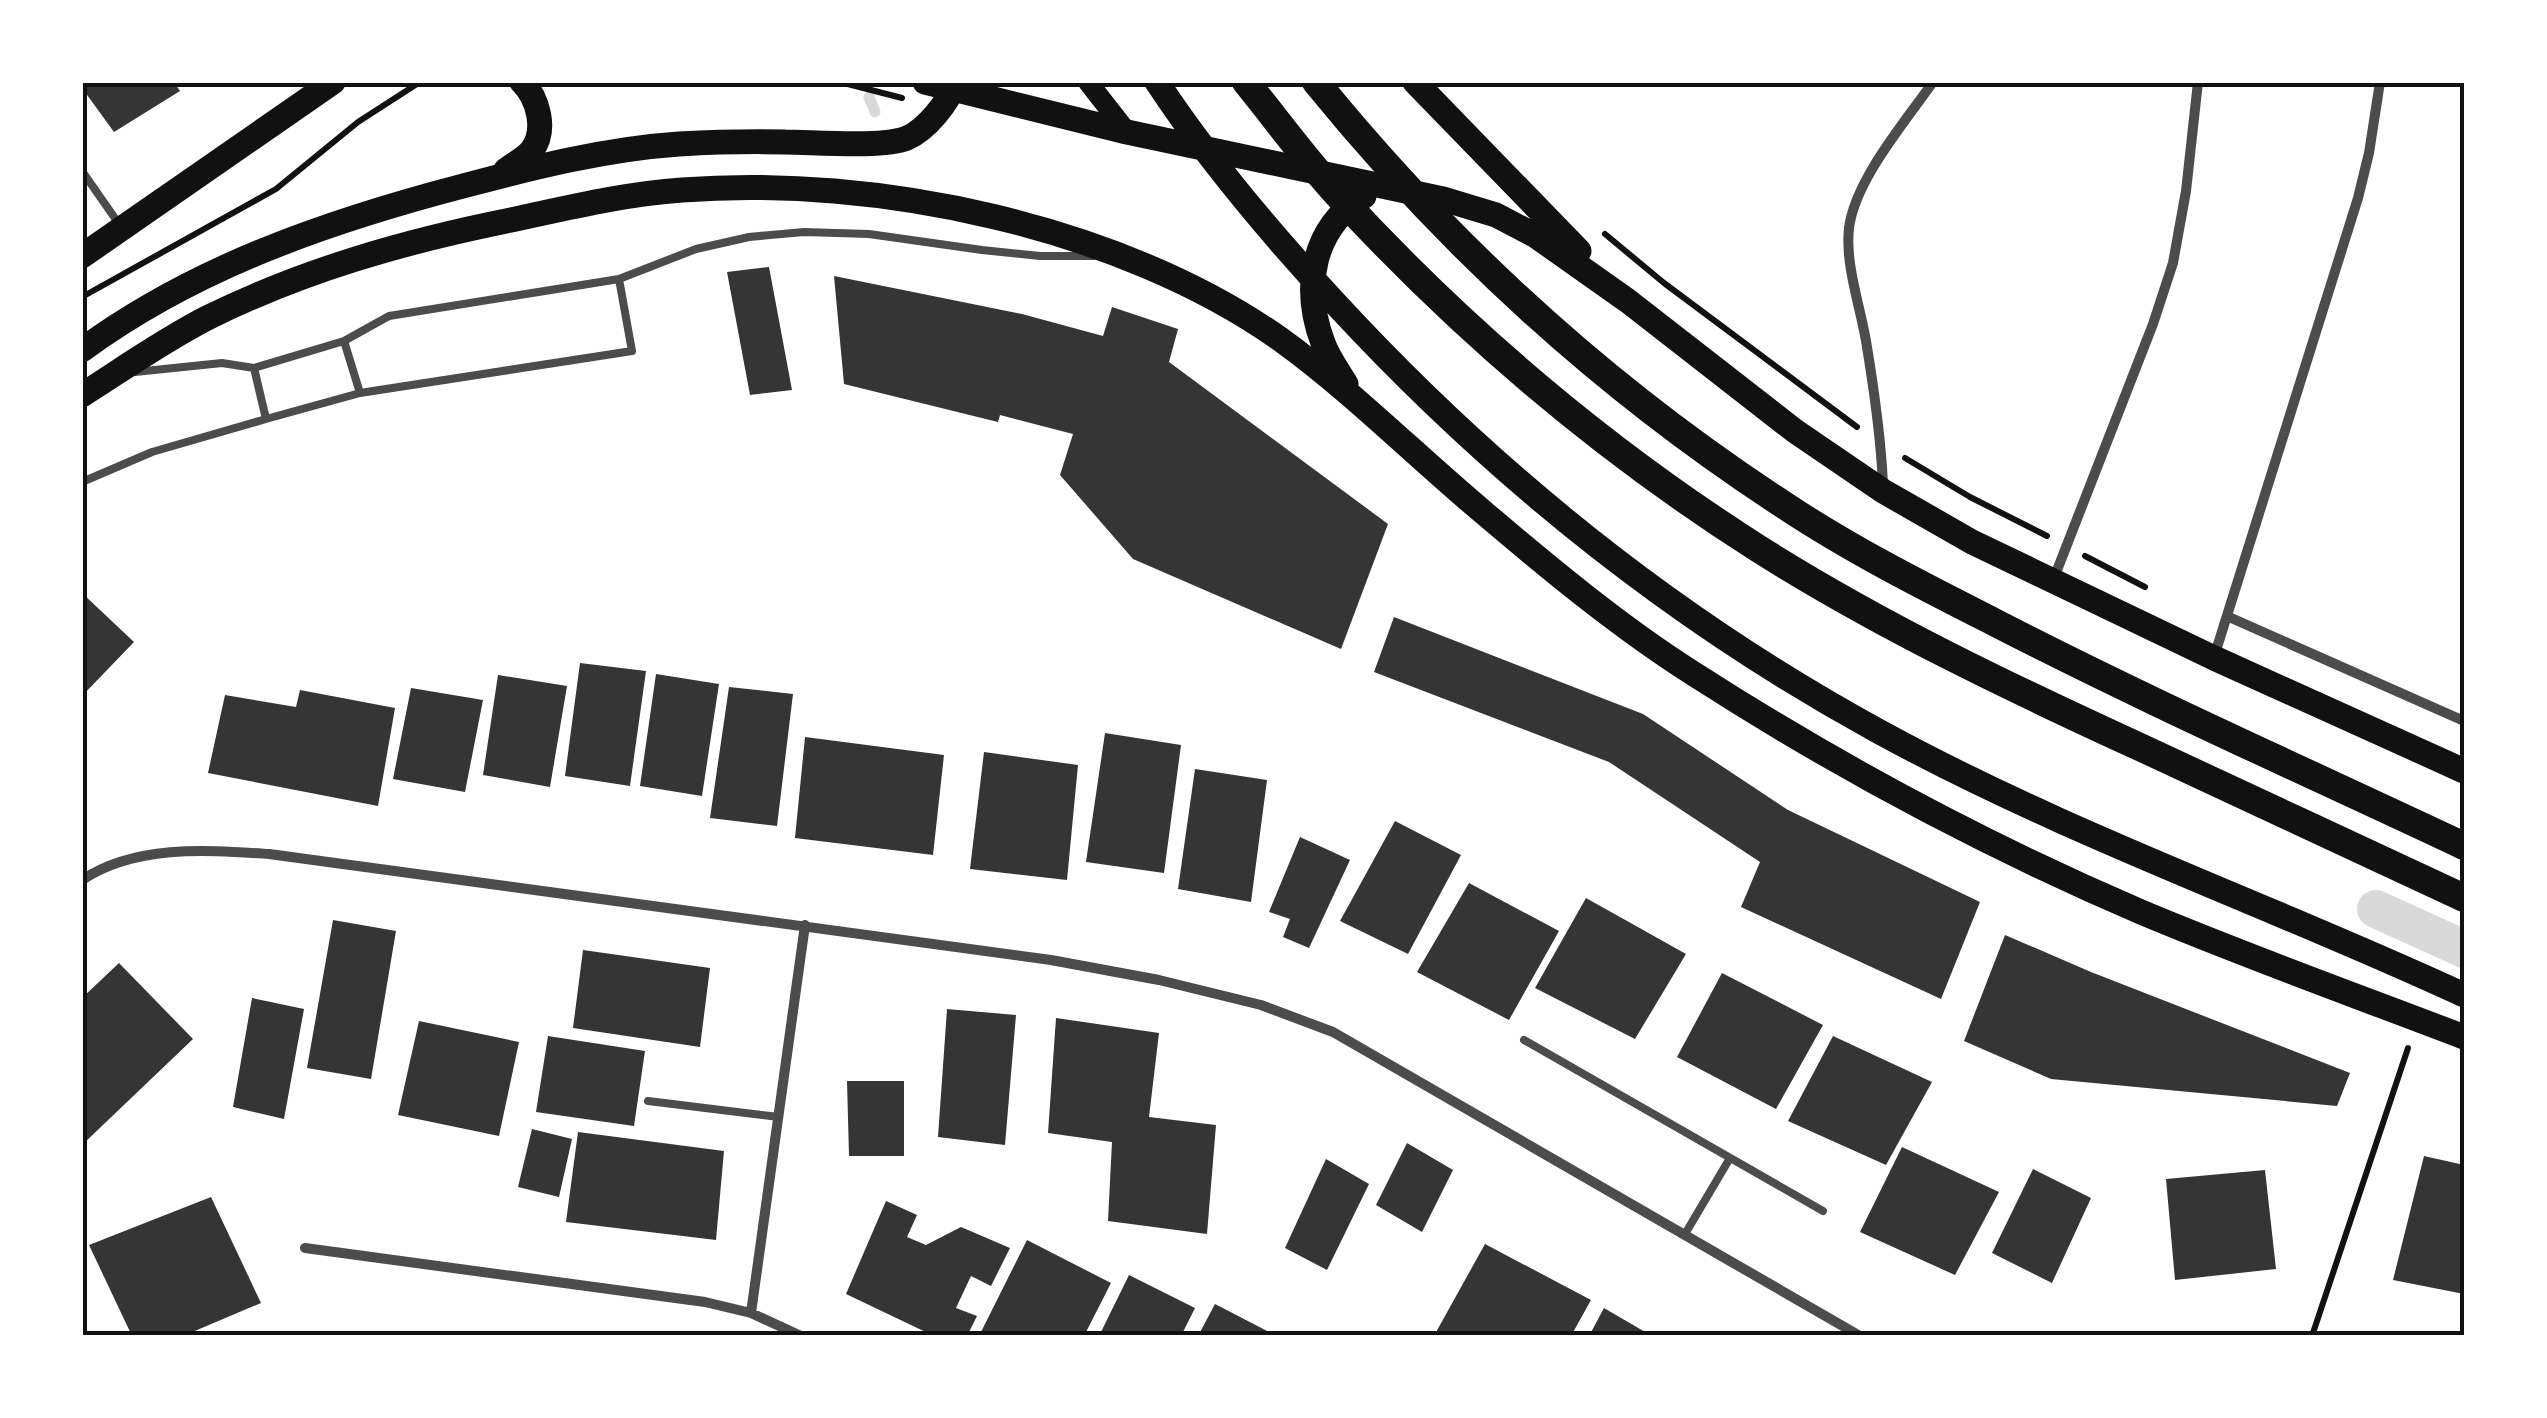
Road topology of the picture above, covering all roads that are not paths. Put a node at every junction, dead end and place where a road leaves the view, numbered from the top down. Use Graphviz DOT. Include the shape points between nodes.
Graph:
graph roads {
  1 [pos="333,82"];
  2 [pos="522,82"];
  3 [pos="925,82"];
  4 [pos="1088,82"];
  5 [pos="1157,82"];
  6 [pos="1246,82"];
  7 [pos="1316,82"];
  8 [pos="1415,82"];
  9 [pos="1932,82"];
  10 [pos="2198,82"];
  11 [pos="2380,82"];
  12 [pos="954,87"];
  13 [pos="1127,132"];
  14 [pos="82,171"];
  15 [pos="498,176"];
  16 [pos="1380,185"];
  17 [pos="122,228"];
  18 [pos="82,256"];
  19 [pos="1121,256"];
  20 [pos="619,279"];
  21 [pos="1628,301"];
  22 [pos="344,341"];
  23 [pos="82,350"];
  24 [pos="254,368"];
  25 [pos="115,374"];
  26 [pos="360,394"];
  27 [pos="82,395"];
  28 [pos="1351,395"];
  29 [pos="266,419"];
  30 [pos="82,482"];
  31 [pos="1883,491"];
  32 [pos="2052,582"];
  33 [pos="2229,617"];
  34 [pos="2214,658"];
  35 [pos="2464,721"];
  36 [pos="2464,772"];
  37 [pos="2464,846"];
  38 [pos="82,880"];
  39 [pos="2464,898"];
  40 [pos="805,925"];
  41 [pos="2464,995"];
  42 [pos="2464,1038"];
  43 [pos="1524,1040"];
  44 [pos="648,1101"];
  45 [pos="779,1116"];
  46 [pos="1730,1158"];
  47 [pos="1823,1210"];
  48 [pos="1685,1234"];
  49 [pos="305,1248"];
  50 [pos="751,1313"];
  51 [pos="801,1336"];
  52 [pos="1860,1336"];
  1 -- 17 [label="main road"];
  2 -- 15 [label="main road" via="536,103 539,135 531,151"];
  3 -- 12 [label="main road"];
  4 -- 13 [label="main road"];
  5 -- 41 [label="main road" via="1294,260 1444,417 1630,574 1734,647 2004,794"];
  6 -- 39 [label="highway" via="1336,193 1490,343 1667,487 1760,550 1901,632 2048,705"];
  7 -- 37 [label="highway" via="1450,236 1522,303 1698,446 1789,509 2069,661"];
  8 -- 21 [label="main road"];
  9 -- 31 [label="street" via="1867,180 1849,228"];
  10 -- 32 [label="street" via="2173,263"];
  11 -- 33 [label="street" via="2358,198"];
  12 -- 13 [label="main road"];
  12 -- 15 [label="main road" via="944,108 906,138 650,146"];
  13 -- 16 [label="main road"];
  14 -- 17 [label="lane"];
  15 -- 23 [label="main road" via="370,210 274,246 128,316"];
  16 -- 21 [label="main road" via="1496,215"];
  16 -- 28 [label="main road" via="1330,224 1315,256 1311,292 1322,342"];
  17 -- 18 [label="main road"];
  19 -- 20 [label="lane" via="1040,256 804,232 749,236"];
  19 -- 25 [label="main road" via="928,203 756,186 676,190 385,248 204,320"];
  19 -- 28 [label="main road" via="1276,337"];
  20 -- 22 [label="lane" via="390,316"];
  20 -- 26 [label="lane" via="632,351"];
  21 -- 31 [label="main road"];
  22 -- 24 [label="lane"];
  22 -- 26 [label="lane"];
  24 -- 25 [label="lane" via="222,363"];
  24 -- 29 [label="lane"];
  25 -- 27 [label="main road"];
  26 -- 29 [label="lane"];
  28 -- 42 [label="main road" via="1597,603 1795,739 2136,910"];
  29 -- 30 [label="lane" via="152,452"];
  31 -- 32 [label="main road"];
  32 -- 34 [label="main road"];
  33 -- 34 [label="street"];
  33 -- 35 [label="street"];
  34 -- 36 [label="main road"];
  38 -- 40 [label="street" via="145,856 202,850 268,854"];
  40 -- 45 [label="street"];
  40 -- 48 [label="street" via="1051,960 1261,1005 1333,1032"];
  43 -- 46 [label="lane"];
  44 -- 45 [label="lane"];
  45 -- 50 [label="street"];
  46 -- 47 [label="lane"];
  46 -- 48 [label="lane"];
  48 -- 52 [label="street"];
  49 -- 50 [label="street"];
  50 -- 51 [label="street"];
}
